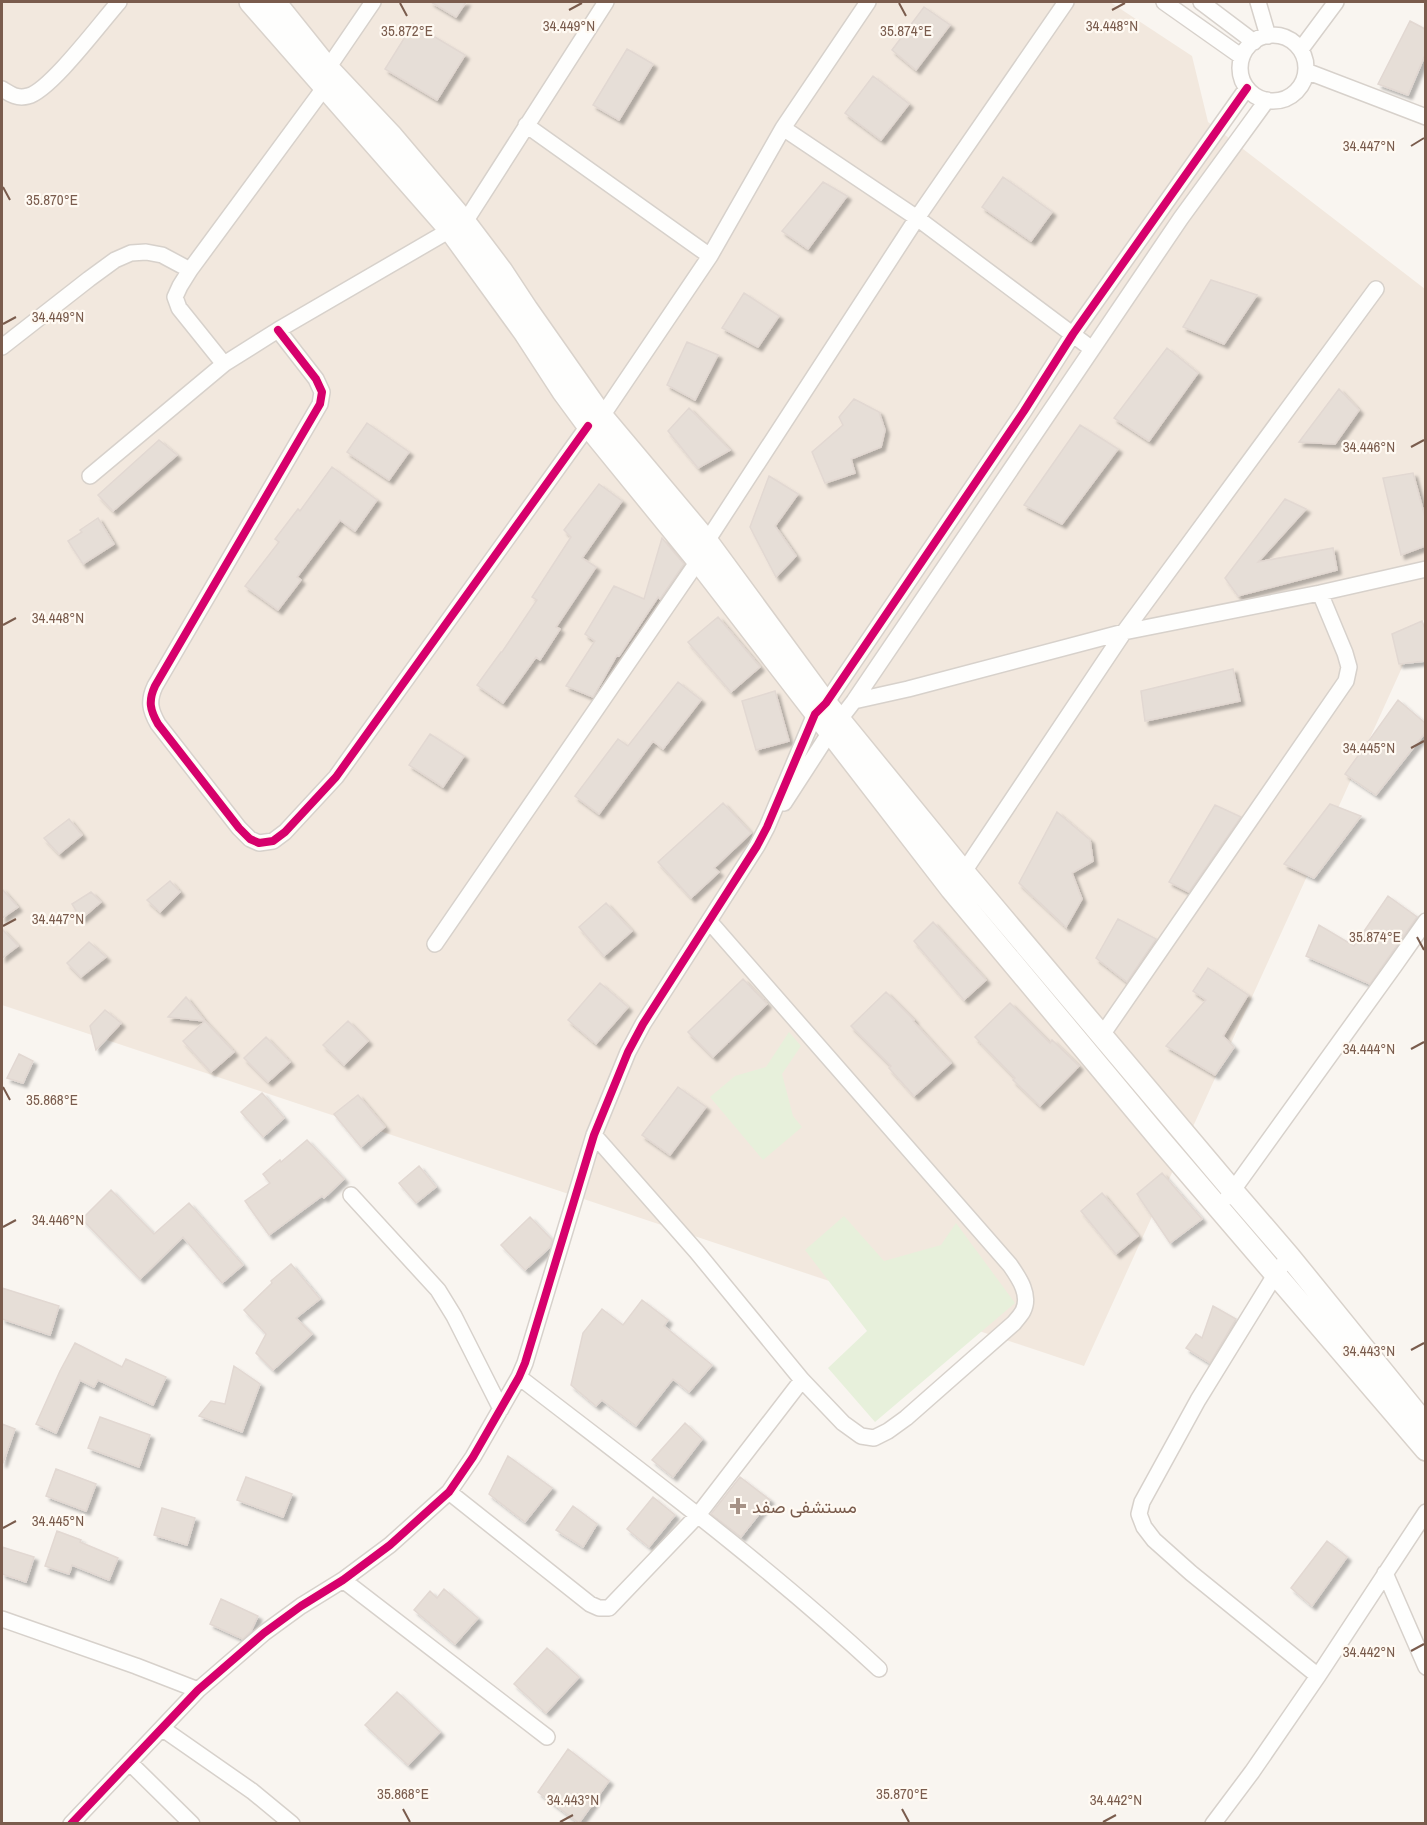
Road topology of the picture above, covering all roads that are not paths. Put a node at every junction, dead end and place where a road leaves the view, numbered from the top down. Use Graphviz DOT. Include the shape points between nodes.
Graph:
graph roads {
  1 [pos="119,2"];
  2 [pos="250,2"];
  3 [pos="274,2"];
  4 [pos="373,2"];
  5 [pos="606,2"];
  6 [pos="868,2"];
  7 [pos="1066,2"];
  8 [pos="1164,2"];
  9 [pos="1202,2"];
  10 [pos="1258,2"];
  11 [pos="1336,2"];
  12 [pos="1261,39"];
  13 [pos="1300,49"];
  14 [pos="1242,57"];
  15 [pos="1306,71"];
  16 [pos="326,78"];
  17 [pos="1247,88"];
  18 [pos="2,89"];
  19 [pos="1267,100"];
  20 [pos="1425,117"];
  21 [pos="526,125"];
  22 [pos="783,128"];
  23 [pos="1165,205"];
  24 [pos="917,218"];
  25 [pos="1181,218"];
  26 [pos="458,226"];
  27 [pos="710,256"];
  28 [pos="190,270"];
  29 [pos="1376,289"];
  30 [pos="278,330"];
  31 [pos="1073,334"];
  32 [pos="2,347"];
  33 [pos="1092,349"];
  34 [pos="224,364"];
  35 [pos="595,421"];
  36 [pos="90,476"];
  37 [pos="707,541"];
  38 [pos="698,561"];
  39 [pos="1425,569"];
  40 [pos="1320,593"];
  41 [pos="1125,632"];
  42 [pos="854,701"];
  43 [pos="820,708"];
  44 [pos="835,726"];
  45 [pos="767,827"];
  46 [pos="964,872"];
  47 [pos="951,889"];
  48 [pos="709,921"];
  49 [pos="1425,921"];
  50 [pos="435,944"];
  51 [pos="1102,1035"];
  52 [pos="594,1135"];
  53 [pos="351,1195"];
  54 [pos="1226,1199"];
  55 [pos="1289,1256"];
  56 [pos="1275,1275"];
  57 [pos="519,1377"];
  58 [pos="802,1380"];
  59 [pos="501,1409"];
  60 [pos="1425,1425"];
  61 [pos="1425,1450"];
  62 [pos="449,1492"];
  63 [pos="1425,1512"];
  64 [pos="698,1515"];
  65 [pos="1385,1573"];
  66 [pos="343,1580"];
  67 [pos="2,1619"];
  68 [pos="1425,1667"];
  69 [pos="879,1669"];
  70 [pos="1318,1676"];
  71 [pos="198,1690"];
  72 [pos="162,1729"];
  73 [pos="547,1737"];
  74 [pos="130,1763"];
  75 [pos="71,1824"];
  76 [pos="192,1824"];
  77 [pos="292,1824"];
  78 [pos="1213,1824"];
  1 -- 18 [label="street" via="43,88 21,97"];
  2 -- 16 [label="main road"];
  3 -- 16 [label="main road"];
  4 -- 16 [label="street"];
  5 -- 21 [label="street"];
  6 -- 22 [label="street"];
  7 -- 24 [label="street"];
  8 -- 14 [label="street"];
  9 -- 12 [label="street"];
  10 -- 12 [label="street"];
  11 -- 13 [label="street"];
  12 -- 13 [label="street" via="1280,36 1292,40"];
  12 -- 14 [label="street" via="1248,47"];
  13 -- 15 [label="street"];
  14 -- 17 [label="street" via="1240,68"];
  15 -- 19 [label="street" via="1297,91 1278,101"];
  15 -- 20 [label="street"];
  16 -- 26 [label="main road"];
  16 -- 28 [label="street"];
  17 -- 19 [label="street"];
  17 -- 23 [label="street"];
  19 -- 25 [label="street"];
  21 -- 26 [label="street"];
  21 -- 27 [label="street"];
  22 -- 24 [label="street"];
  22 -- 27 [label="street"];
  23 -- 25 [label="street"];
  23 -- 31 [label="street"];
  24 -- 31 [label="street"];
  24 -- 37 [label="street"];
  25 -- 33 [label="street"];
  26 -- 30 [label="street"];
  26 -- 35 [label="main road" via="563,392"];
  27 -- 35 [label="street"];
  28 -- 32 [label="street" via="162,255 131,253 106,266"];
  28 -- 34 [label="street" via="175,297 179,308"];
  29 -- 41 [label="street"];
  30 -- 34 [label="street"];
  30 -- 35 [label="street" via="316,379 322,392 320,404 150,697 151,711 158,724 239,828 259,843 273,841 285,832 336,777"];
  31 -- 33 [label="street"];
  31 -- 43 [label="street"];
  33 -- 42 [label="street"];
  34 -- 36 [label="street"];
  35 -- 37 [label="main road"];
  35 -- 38 [label="main road"];
  37 -- 43 [label="main road"];
  38 -- 43 [label="main road"];
  38 -- 50 [label="street"];
  39 -- 40 [label="street"];
  40 -- 41 [label="street"];
  40 -- 51 [label="street" via="1345,653 1349,667 1346,681"];
  41 -- 42 [label="street"];
  41 -- 46 [label="street"];
  42 -- 44 [label="street"];
  43 -- 44 [label="main road"];
  43 -- 45 [label="street"];
  44 -- 45 [label="street"];
  44 -- 46 [label="main road"];
  44 -- 47 [label="main road"];
  45 -- 48 [label="street"];
  46 -- 47 [label="street"];
  46 -- 51 [label="main road"];
  47 -- 54 [label="main road" via="1163,1143"];
  48 -- 52 [label="street" via="643,1024"];
  48 -- 58 [label="street" via="1010,1265 1026,1296 1024,1310 1014,1323 906,1418 874,1438 861,1436 843,1423"];
  49 -- 54 [label="street"];
  51 -- 54 [label="main road"];
  52 -- 57 [label="street"];
  52 -- 58 [label="street"];
  53 -- 59 [label="street" via="438,1290"];
  54 -- 55 [label="main road"];
  54 -- 56 [label="main road"];
  55 -- 56 [label="street"];
  55 -- 60 [label="main road"];
  56 -- 61 [label="main road"];
  56 -- 70 [label="street" via="1198,1400 1139,1514 1144,1527 1169,1554"];
  57 -- 59 [label="street"];
  57 -- 64 [label="street"];
  58 -- 64 [label="street"];
  59 -- 62 [label="street"];
  62 -- 64 [label="street" via="599,1608 609,1608"];
  62 -- 66 [label="street" via="390,1545"];
  63 -- 65 [label="street"];
  64 -- 69 [label="street" via="823,1617"];
  65 -- 68 [label="street"];
  65 -- 70 [label="street"];
  66 -- 71 [label="street" via="264,1634"];
  66 -- 73 [label="street"];
  67 -- 71 [label="street"];
  70 -- 78 [label="street"];
  71 -- 72 [label="street"];
  72 -- 74 [label="street"];
  72 -- 77 [label="street" via="252,1791"];
  74 -- 75 [label="street"];
  74 -- 76 [label="street"];
}
